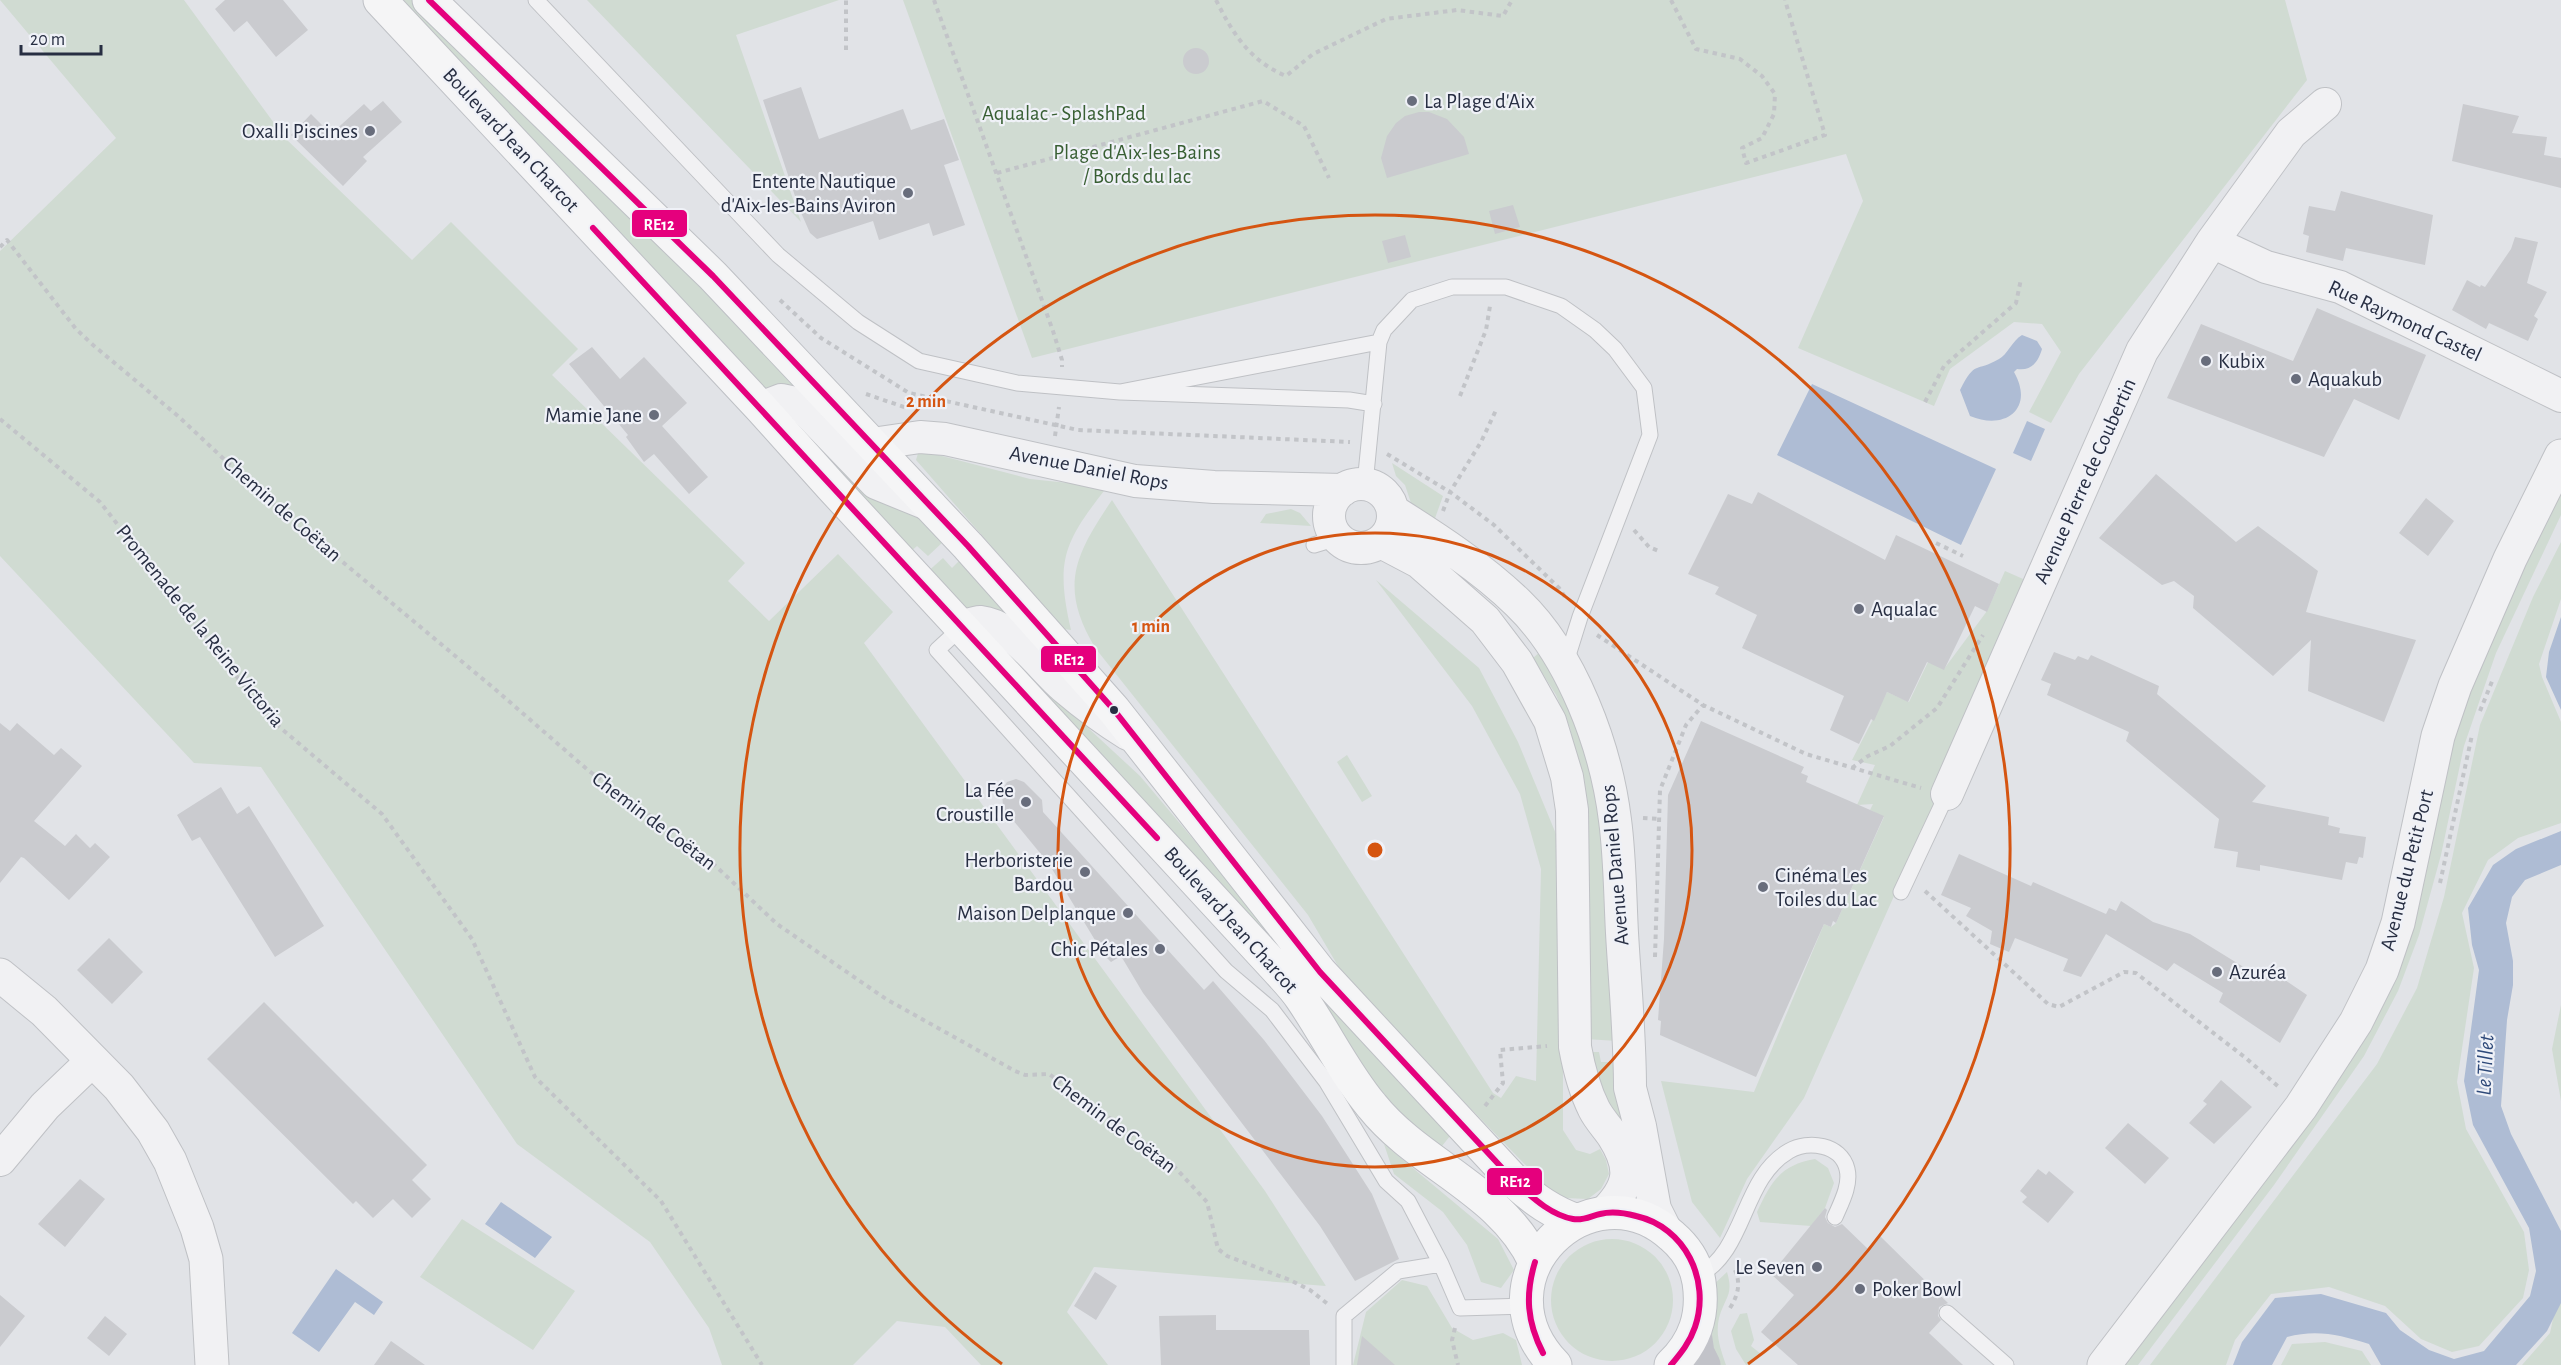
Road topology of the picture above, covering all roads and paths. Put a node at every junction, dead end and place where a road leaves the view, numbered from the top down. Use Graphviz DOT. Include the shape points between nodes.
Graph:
graph roads {
  1 [pos="380,0"];
  2 [pos="429,0"];
  3 [pos="536,0"];
  4 [pos="846,0"];
  5 [pos="934,0"];
  6 [pos="1216,0"];
  7 [pos="1512,0"];
  8 [pos="1671,0"];
  9 [pos="1785,0"];
  10 [pos="846,50"];
  11 [pos="2325,104"];
  12 [pos="997,173"];
  13 [pos="1329,178"];
  14 [pos="2211,242"];
  15 [pos="0,247"];
  16 [pos="2021,279"];
  17 [pos="1495,288"];
  18 [pos="778,298"];
  19 [pos="1381,336"];
  20 [pos="1061,387"];
  21 [pos="858,391"];
  22 [pos="1120,392"];
  23 [pos="1460,396"];
  24 [pos="2561,396"];
  25 [pos="1925,402"];
  26 [pos="1374,404"];
  27 [pos="761,408"];
  28 [pos="1497,408"];
  29 [pos="912,410"];
  30 [pos="0,419"];
  31 [pos="1057,426"];
  32 [pos="1369,443"];
  33 [pos="872,444"];
  34 [pos="2561,456"];
  35 [pos="1050,461"];
  36 [pos="1354,487"];
  37 [pos="1450,492"];
  38 [pos="931,506"];
  39 [pos="1393,512"];
  40 [pos="1634,530"];
  41 [pos="1433,538"];
  42 [pos="1381,542"];
  43 [pos="1936,543"];
  44 [pos="1661,552"];
  45 [pos="1963,556"];
  46 [pos="1580,617"];
  47 [pos="962,627"];
  48 [pos="1986,630"];
  49 [pos="1564,668"];
  50 [pos="1703,705"];
  51 [pos="1139,741"];
  52 [pos="1851,768"];
  53 [pos="1947,794"];
  54 [pos="1909,876"];
  55 [pos="1901,892"];
  56 [pos="1655,961"];
  57 [pos="0,975"];
  58 [pos="1575,1047"];
  59 [pos="92,1061"];
  60 [pos="2301,1107"];
  61 [pos="1467,1131"];
  62 [pos="0,1160"];
  63 [pos="1590,1217"];
  64 [pos="1835,1217"];
  65 [pos="1665,1228"];
  66 [pos="1535,1262"];
  67 [pos="1441,1264"];
  68 [pos="1698,1276"];
  69 [pos="1526,1306"];
  70 [pos="1460,1308"];
  71 [pos="1947,1313"];
  72 [pos="1344,1316"];
  73 [pos="1695,1333"];
  74 [pos="1547,1361"];
  75 [pos="213,1365"];
  76 [pos="762,1365"];
  77 [pos="1344,1365"];
  78 [pos="1458,1365"];
  79 [pos="1671,1365"];
  80 [pos="1704,1365"];
  81 [pos="2006,1365"];
  82 [pos="2104,1365"];
  1 -- 27 [label="main road, Boulevard Jean Charcot"];
  2 -- 33 [label="main road, Boulevard Jean Charcot" via="713,276"];
  3 -- 20 [label="lane" via="778,255 858,322 919,361 1017,383"];
  4 -- 10 [label="path"];
  5 -- 12 [label="path"];
  6 -- 7 [label="path" via="1232,30 1256,60 1286,76 1313,54 1386,19 1457,10 1503,16"];
  8 -- 9 [label="path" via="1696,49 1740,59 1762,76 1775,94 1774,114 1762,138 1742,148 1746,163 1825,135"];
  11 -- 14 [label="street, Avenue Pierre de Coubertin" via="2290,132"];
  12 -- 13 [label="path" via="1263,101 1304,126"];
  12 -- 20 [label="path" via="1062,360"];
  14 -- 24 [label="street, Rue Raymond Castel" via="2266,267 2340,287"];
  14 -- 53 [label="street, Avenue Pierre de Coubertin" via="2142,351"];
  15 -- 72 [label="path, Chemin de Coëtan" via="7,240 76,329 260,493 589,771 704,855 777,924 886,999 1015,1071 1025,1075 1049,1074 1170,1162 1207,1202 1218,1249 1310,1290"];
  16 -- 25 [label="path" via="2016,303 1944,366"];
  17 -- 19 [label="lane" via="1452,287 1412,300"];
  17 -- 23 [label="path" via="1486,330"];
  17 -- 46 [label="lane" via="1506,287 1561,306 1615,349 1644,388 1650,435"];
  18 -- 31 [label="path" via="821,338 909,393"];
  19 -- 22 [label="lane"];
  19 -- 26 [label="lane"];
  20 -- 22 [label="lane"];
  20 -- 31 [label="path"];
  21 -- 29 [label="path"];
  22 -- 26 [label="lane"];
  26 -- 32 [label="lane"];
  27 -- 38 [label="street" via="781,400 800,404 876,483"];
  27 -- 47 [label="main road, Boulevard Jean Charcot"];
  28 -- 37 [label="path"];
  30 -- 76 [label="path, Promenade de la Reine Victoria" via="100,501 270,719 382,814 472,939 535,1077 661,1201"];
  31 -- 32 [label="path"];
  31 -- 35 [label="path"];
  32 -- 36 [label="lane"];
  32 -- 37 [label="path"];
  33 -- 35 [label="street, Avenue Daniel Rops" via="920,437 945,439"];
  33 -- 38 [label="main road, Boulevard Jean Charcot"];
  34 -- 60 [label="street, Avenue du Petit Port" via="2510,559 2455,686 2438,736 2398,923 2382,970 2356,1022"];
  35 -- 36 [label="street, Avenue Daniel Rops" via="1147,482 1214,487"];
  36 -- 39 [label="street" via="1384,493"];
  36 -- 42 [label="street" via="1336,497 1326,541 1363,548"];
  37 -- 41 [label="path"];
  37 -- 46 [label="path" via="1494,525 1559,588"];
  38 -- 51 [label="main road, Boulevard Jean Charcot"];
  39 -- 41 [label="street, Avenue Daniel Rops"];
  39 -- 42 [label="street" via="1391,528"];
  40 -- 44 [label="path" via="1649,547"];
  41 -- 49 [label="street, Avenue Daniel Rops" via="1519,604"];
  42 -- 58 [label="street, Avenue Daniel Rops" via="1419,562 1485,620 1517,662 1550,721 1567,777 1572,810"];
  43 -- 45 [label="path"];
  46 -- 49 [label="lane"];
  46 -- 50 [label="path" via="1601,640"];
  47 -- 51 [label="street" via="978,622 994,626 1023,645 1098,715"];
  47 -- 66 [label="main road, Boulevard Jean Charcot" via="1301,997 1372,1107 1402,1137 1493,1207 1513,1227"];
  47 -- 67 [label="lane" via="937,650 1226,971 1272,1010 1326,1081 1386,1180 1408,1201"];
  48 -- 52 [label="path" via="1937,708 1890,746"];
  49 -- 65 [label="street, Avenue Daniel Rops" via="1597,739 1608,777 1615,821 1630,1088 1655,1209"];
  50 -- 52 [label="path" via="1806,754"];
  50 -- 56 [label="path" via="1686,725 1659,790"];
  51 -- 61 [label="main road, Boulevard Jean Charcot" via="1320,972"];
  52 -- 53 [label="path"];
  53 -- 54 [label="lane, Avenue Pierre de Coubertin"];
  54 -- 55 [label="lane, Avenue Pierre de Coubertin"];
  54 -- 60 [label="path" via="2048,1004 2058,1007 2124,972 2136,973 2247,1059"];
  57 -- 59 [label="street" via="44,1011"];
  58 -- 61 [label="path" via="1500,1050 1503,1083"];
  58 -- 63 [label="street, Avenue Daniel Rops" via="1582,1081 1596,1112 1627,1162 1626,1184 1616,1200"];
  59 -- 62 [label="street" via="45,1106"];
  59 -- 75 [label="street" via="136,1106 153,1131 170,1161 197,1228 208,1277"];
  60 -- 82 [label="street, Avenue du Petit Port"];
  61 -- 63 [label="main road, Boulevard Jean Charcot" via="1539,1203 1556,1214"];
  63 -- 65 [label="main road, Boulevard Jean Charcot" via="1625,1213"];
  63 -- 66 [label="main road" via="1560,1231"];
  64 -- 68 [label="lane" via="1847,1182 1847,1167 1829,1148 1819,1144 1788,1151 1762,1177 1722,1256"];
  65 -- 68 [label="main road" via="1691,1258"];
  66 -- 69 [label="main road" via="1528,1280"];
  67 -- 70 [label="lane"];
  67 -- 72 [label="lane" via="1398,1271"];
  68 -- 73 [label="main road" via="1701,1305"];
  69 -- 70 [label="lane"];
  69 -- 74 [label="main road" via="1534,1337"];
  70 -- 78 [label="path" via="1452,1340"];
  71 -- 81 [label="lane"];
  72 -- 77 [label="lane"];
  73 -- 79 [label="main road"];
  73 -- 80 [label="main road"];
}
